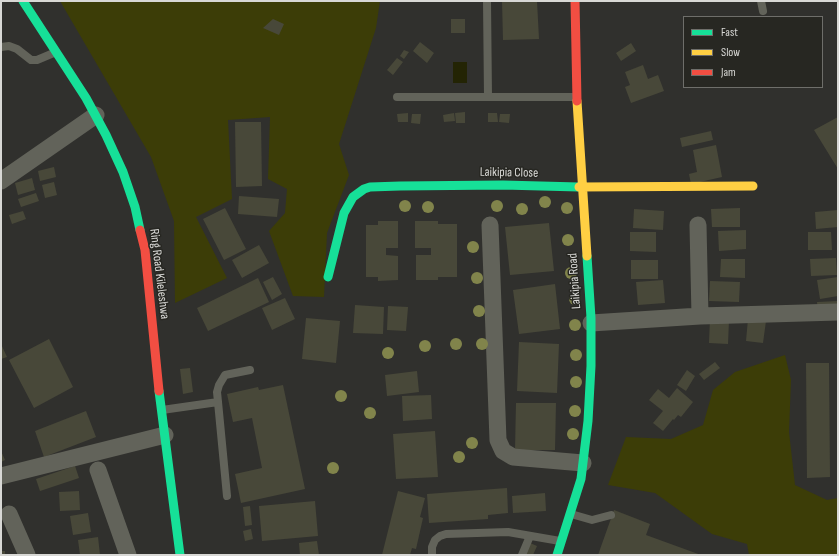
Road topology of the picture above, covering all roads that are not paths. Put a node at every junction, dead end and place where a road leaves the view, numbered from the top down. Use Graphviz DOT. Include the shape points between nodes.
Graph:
graph roads {
  1 [pos="23,1"];
  2 [pos="487,1"];
  3 [pos="575,1"];
  4 [pos="761,1"];
  5 [pos="763,11"];
  6 [pos="1,47"];
  7 [pos="56,52"];
  8 [pos="397,97"];
  9 [pos="488,97"];
  10 [pos="578,97"];
  11 [pos="96,115"];
  12 [pos="1,181"];
  13 [pos="752,186"];
  14 [pos="583,187"];
  15 [pos="490,225"];
  16 [pos="698,225"];
  17 [pos="328,277"];
  18 [pos="838,312"];
  19 [pos="700,316"];
  20 [pos="591,323"];
  21 [pos="250,370"];
  22 [pos="218,402"];
  23 [pos="161,410"];
  24 [pos="165,435"];
  25 [pos="583,463"];
  26 [pos="98,470"];
  27 [pos="1,476"];
  28 [pos="227,496"];
  29 [pos="570,513"];
  30 [pos="10,514"];
  31 [pos="611,515"];
  32 [pos="530,536"];
  33 [pos="561,542"];
  34 [pos="27,555"];
  35 [pos="128,555"];
  36 [pos="180,555"];
  37 [pos="432,555"];
  38 [pos="522,555"];
  39 [pos="557,555"];
  1 -- 7 [label="street, Ring Road Kileleshwa"];
  2 -- 9 [label="lane"];
  3 -- 10 [label="street, Laikipia Road"];
  4 -- 5 [label="lane"];
  6 -- 7 [label="lane" via="9,46 16,49 31,60"];
  7 -- 11 [label="street, Ring Road Kileleshwa"];
  8 -- 9 [label="lane"];
  9 -- 10 [label="lane"];
  10 -- 14 [label="street, Laikipia Road"];
  11 -- 12 [label="street"];
  11 -- 23 [label="street, Ring Road Kileleshwa" via="123,172 135,207 145,250"];
  13 -- 14 [label="street, Laikipia Close"];
  14 -- 17 [label="street, Laikipia Close" via="465,185 375,186 364,189 353,197 344,213"];
  14 -- 20 [label="street, Laikipia Road"];
  15 -- 25 [label="street" via="498,440 503,451 512,457"];
  16 -- 19 [label="street"];
  18 -- 19 [label="street"];
  19 -- 20 [label="street"];
  20 -- 25 [label="street, Laikipia Road" via="588,421"];
  21 -- 22 [label="lane" via="225,376 219,384"];
  22 -- 23 [label="lane"];
  22 -- 28 [label="lane"];
  23 -- 24 [label="street, Ring Road Kileleshwa"];
  24 -- 27 [label="street"];
  24 -- 36 [label="street, Ring Road Kileleshwa"];
  25 -- 29 [label="street, Laikipia Road" via="581,479"];
  26 -- 35 [label="street"];
  29 -- 31 [label="lane" via="592,520"];
  29 -- 33 [label="street, Laikipia Road"];
  30 -- 34 [label="street"];
  32 -- 33 [label="lane"];
  32 -- 37 [label="lane" via="508,532 446,534 435,540"];
  32 -- 38 [label="lane"];
  33 -- 39 [label="street, Laikipia Road"];
}
